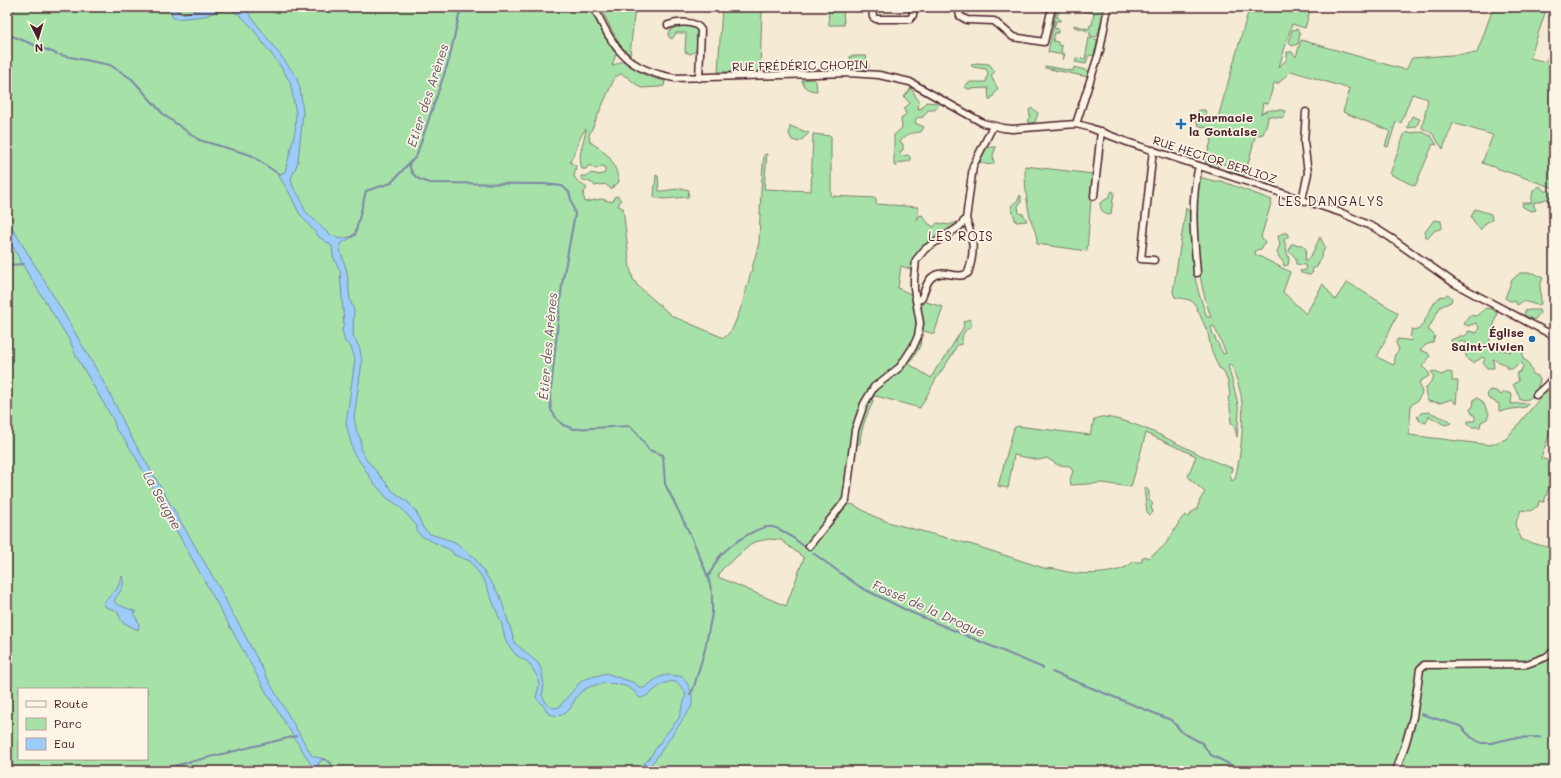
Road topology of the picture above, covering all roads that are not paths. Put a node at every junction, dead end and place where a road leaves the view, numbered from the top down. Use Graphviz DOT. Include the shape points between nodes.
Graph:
graph roads {
  1 [pos="594,7"];
  2 [pos="872,7"];
  3 [pos="913,7"];
  4 [pos="958,7"];
  5 [pos="1052,7"];
  6 [pos="1108,7"];
  7 [pos="668,25"];
  8 [pos="699,78"];
  9 [pos="1306,112"];
  10 [pos="1076,124"];
  11 [pos="993,126"];
  12 [pos="1101,131"];
  13 [pos="1154,150"];
  14 [pos="1199,166"];
  15 [pos="1094,196"];
  16 [pos="1302,200"];
  17 [pos="966,219"];
  18 [pos="1154,260"];
  19 [pos="1197,273"];
  20 [pos="916,301"];
  21 [pos="1554,336"];
  22 [pos="1554,376"];
  23 [pos="1536,395"];
  24 [pos="809,546"];
  25 [pos="1554,651"];
  26 [pos="1396,771"];
  1 -- 8 [label="street, RUE FRÉDÉRIC CHOPIN" via="609,37 628,60 657,75"];
  2 -- 3 [label="street" via="873,17 876,19 910,19"];
  4 -- 5 [label="street" via="960,16 967,20 994,21 1013,37 1044,42"];
  6 -- 10 [label="street" via="1100,50"];
  7 -- 8 [label="street" via="694,24 699,27"];
  8 -- 11 [label="street, RUE FRÉDÉRIC CHOPIN" via="849,73 879,75 910,82 983,123"];
  9 -- 16 [label="street" via="1304,142 1308,172"];
  10 -- 11 [label="street, RUE FRÉDÉRIC CHOPIN" via="1012,129"];
  10 -- 12 [label="street, RUE HECTOR BERLIOZ"];
  11 -- 17 [label="street" via="973,166"];
  12 -- 13 [label="street, RUE HECTOR BERLIOZ"];
  12 -- 15 [label="street"];
  13 -- 14 [label="street, RUE HECTOR BERLIOZ"];
  13 -- 18 [label="street" via="1142,259"];
  14 -- 16 [label="street, RUE HECTOR BERLIOZ"];
  14 -- 19 [label="street" via="1193,206"];
  16 -- 21 [label="street, RUE HECTOR BERLIOZ" via="1342,213 1375,228 1454,283"];
  17 -- 20 [label="street" via="959,227 933,243 916,260"];
  17 -- 20 [label="street" via="974,246 968,273 942,273 934,276 927,283 921,299"];
  20 -- 24 [label="street" via="920,323 914,347 900,367 881,381 866,399 855,430 846,500"];
  22 -- 23 [label="street"];
  25 -- 26 [label="street" via="1527,664 1424,665 1420,669 1413,717"];
}
